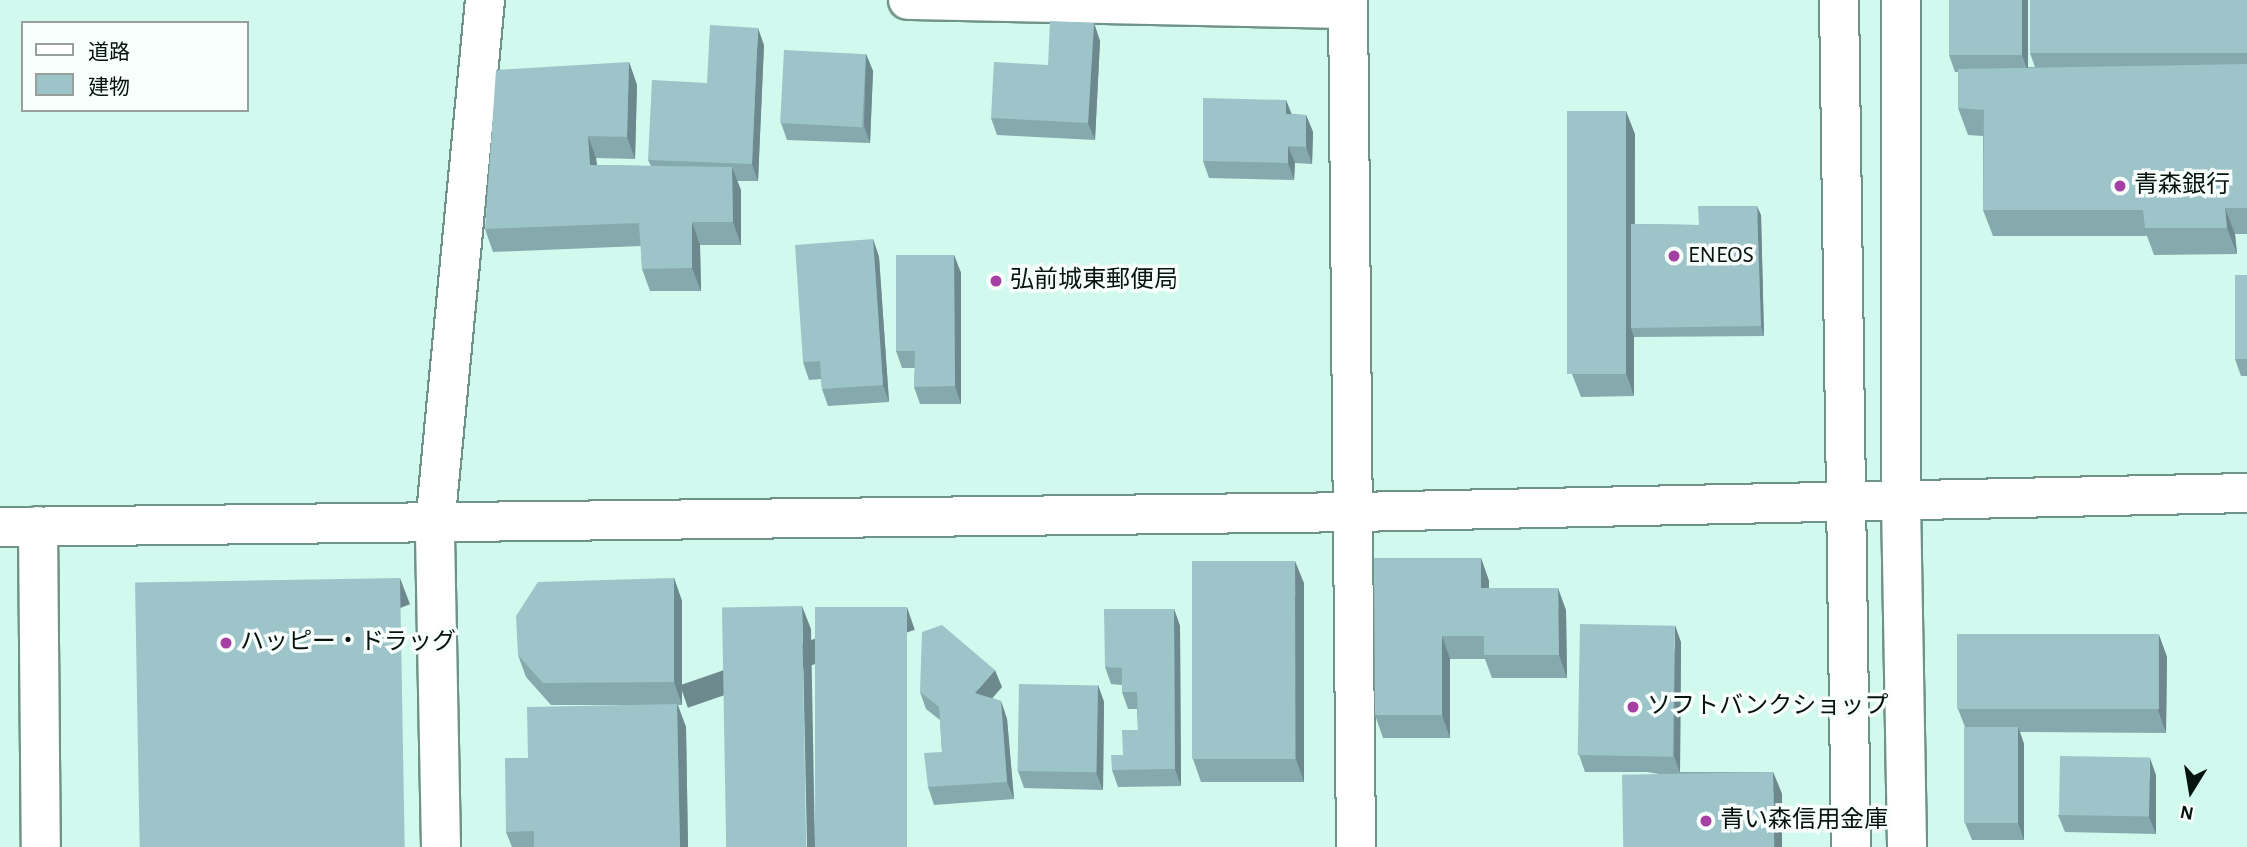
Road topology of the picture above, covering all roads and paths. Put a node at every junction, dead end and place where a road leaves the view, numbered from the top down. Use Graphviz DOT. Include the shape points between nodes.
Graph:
graph roads {
  1 [pos="485,0"];
  2 [pos="908,0"];
  3 [pos="1839,0"];
  4 [pos="1901,0"];
  5 [pos="1102,4"];
  6 [pos="1348,4"];
  7 [pos="2247,493"];
  8 [pos="1901,501"];
  9 [pos="1846,502"];
  10 [pos="1355,512"];
  11 [pos="435,525"];
  12 [pos="38,526"];
  13 [pos="0,527"];
  14 [pos="41,847"];
  15 [pos="441,847"];
  16 [pos="1356,847"];
  17 [pos="1851,847"];
  18 [pos="1908,847"];
  1 -- 11 [label="street"];
  2 -- 5 [label="street"];
  3 -- 9 [label="street"];
  4 -- 8 [label="street"];
  5 -- 6 [label="street"];
  6 -- 10 [label="street"];
  7 -- 8 [label="street"];
  8 -- 9 [label="street"];
  8 -- 18 [label="street"];
  9 -- 10 [label="street"];
  9 -- 17 [label="street"];
  10 -- 11 [label="street"];
  10 -- 16 [label="street"];
  11 -- 12 [label="street"];
  11 -- 15 [label="street"];
  12 -- 13 [label="street"];
  12 -- 14 [label="street"];
}
